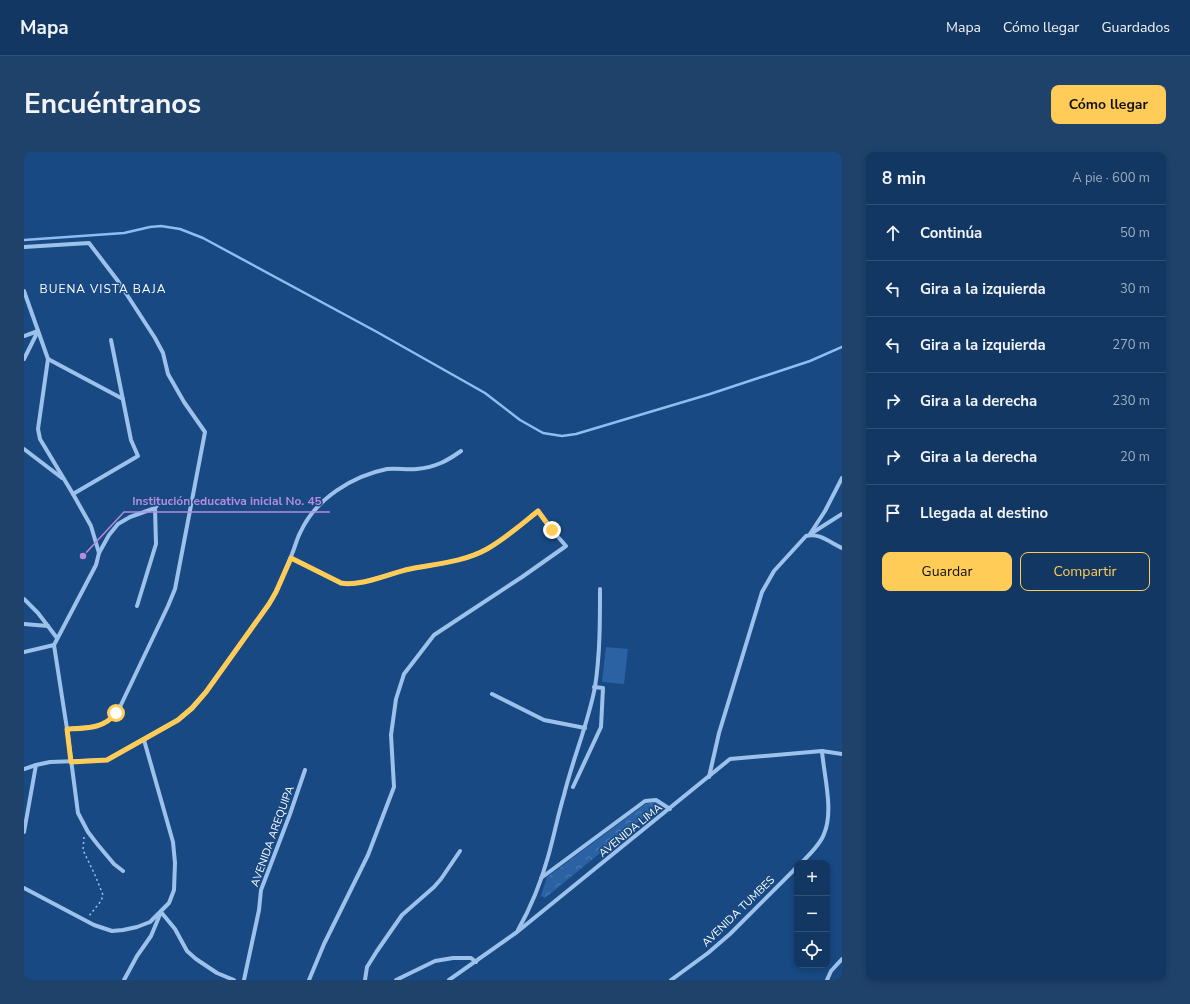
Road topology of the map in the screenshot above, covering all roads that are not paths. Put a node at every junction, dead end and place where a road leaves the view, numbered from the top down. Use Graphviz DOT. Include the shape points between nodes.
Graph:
graph roads {
  1 [pos="24,247"];
  2 [pos="24,291"];
  3 [pos="38,331"];
  4 [pos="24,336"];
  5 [pos="111,340"];
  6 [pos="24,359"];
  7 [pos="48,359"];
  8 [pos="123,399"];
  9 [pos="25,450"];
  10 [pos="462,450"];
  11 [pos="24,456"];
  12 [pos="842,478"];
  13 [pos="64,479"];
  14 [pos="73,494"];
  15 [pos="192,503"];
  16 [pos="155,508"];
  17 [pos="842,514"];
  18 [pos="810,534"];
  19 [pos="842,548"];
  20 [pos="99,553"];
  21 [pos="291,558"];
  22 [pos="600,589"];
  23 [pos="24,599"];
  24 [pos="137,606"];
  25 [pos="24,624"];
  26 [pos="48,626"];
  27 [pos="57,638"];
  28 [pos="54,645"];
  29 [pos="24,652"];
  30 [pos="594,687"];
  31 [pos="492,694"];
  32 [pos="585,728"];
  33 [pos="67,729"];
  34 [pos="144,740"];
  35 [pos="822,751"];
  36 [pos="842,754"];
  37 [pos="71,762"];
  38 [pos="36,765"];
  39 [pos="24,769"];
  40 [pos="305,770"];
  41 [pos="709,777"];
  42 [pos="573,787"];
  43 [pos="670,809"];
  44 [pos="26,816"];
  45 [pos="24,832"];
  46 [pos="460,852"];
  47 [pos="804,860"];
  48 [pos="794,870"];
  49 [pos="123,871"];
  50 [pos="540,878"];
  51 [pos="24,888"];
  52 [pos="161,912"];
  53 [pos="517,932"];
  54 [pos="476,962"];
  55 [pos="841,962"];
  56 [pos="124,980"];
  57 [pos="234,980"];
  58 [pos="244,980"];
  59 [pos="309,980"];
  60 [pos="365,980"];
  61 [pos="396,980"];
  62 [pos="450,980"];
  63 [pos="671,980"];
  64 [pos="827,980"];
  1 -- 15 [label="street" via="90,243 118,281 155,338 163,353 168,374 205,432"];
  2 -- 3 [label="street"];
  3 -- 4 [label="street"];
  3 -- 6 [label="street"];
  3 -- 7 [label="street"];
  5 -- 8 [label="street"];
  7 -- 8 [label="street"];
  7 -- 13 [label="street" via="38,429 40,439"];
  8 -- 14 [label="street" via="131,440 138,456"];
  9 -- 11 [label="street"];
  9 -- 13 [label="street"];
  10 -- 21 [label="street" via="447,461 434,466 387,469 344,486 312,513 300,532"];
  12 -- 18 [label="street"];
  13 -- 14 [label="street"];
  14 -- 20 [label="street" via="91,526"];
  15 -- 16 [label="street" via="173,501 159,503"];
  15 -- 33 [label="street" via="172,598 116,713 101,725"];
  16 -- 20 [label="street" via="118,524"];
  16 -- 24 [label="street" via="156,544"];
  17 -- 18 [label="street"];
  18 -- 19 [label="street" via="822,537"];
  18 -- 41 [label="street" via="774,571 762,592 719,733"];
  20 -- 27 [label="street" via="96,565"];
  21 -- 34 [label="street" via="269,604 206,692 178,720"];
  21 -- 59 [label="street" via="341,583 367,581 475,555 508,535 538,511 566,546 434,635 404,674 396,699 391,735 394,787 368,855"];
  22 -- 30 [label="street" via="600,635"];
  23 -- 26 [label="street"];
  25 -- 26 [label="street"];
  26 -- 27 [label="street"];
  27 -- 28 [label="street"];
  28 -- 29 [label="street"];
  28 -- 33 [label="street"];
  30 -- 32 [label="street"];
  30 -- 42 [label="street" via="603,688 601,727"];
  31 -- 32 [label="street" via="544,720"];
  32 -- 50 [label="street"];
  33 -- 37 [label="street"];
  34 -- 37 [label="street" via="107,760"];
  34 -- 52 [label="street" via="173,842 174,890 169,903"];
  35 -- 36 [label="street, AVENIDA LIMA"];
  35 -- 41 [label="street, AVENIDA LIMA" via="730,759"];
  35 -- 47 [label="street" via="829,812 827,824 817,845"];
  37 -- 38 [label="street"];
  37 -- 49 [label="street" via="78,813 88,832 114,864"];
  38 -- 39 [label="street"];
  38 -- 44 [label="street"];
  40 -- 58 [label="street, AVENIDA AREQUIPA" via="261,890"];
  41 -- 43 [label="street, AVENIDA LIMA"];
  43 -- 50 [label="street" via="656,800 645,801"];
  43 -- 53 [label="street, AVENIDA LIMA"];
  44 -- 45 [label="street"];
  46 -- 60 [label="street" via="434,887 402,915 367,967"];
  48 -- 63 [label="street, AVENIDA TUMBES" via="730,934"];
  50 -- 53 [label="street" via="525,919"];
  51 -- 52 [label="street" via="94,925 112,931 150,922"];
  52 -- 56 [label="street" via="151,936"];
  52 -- 57 [label="street" via="175,929 187,951 217,973"];
  53 -- 54 [label="street, AVENIDA LIMA"];
  54 -- 61 [label="street" via="472,958 435,961"];
  54 -- 62 [label="street, AVENIDA LIMA"];
  55 -- 64 [label="street" via="831,971"];
}
